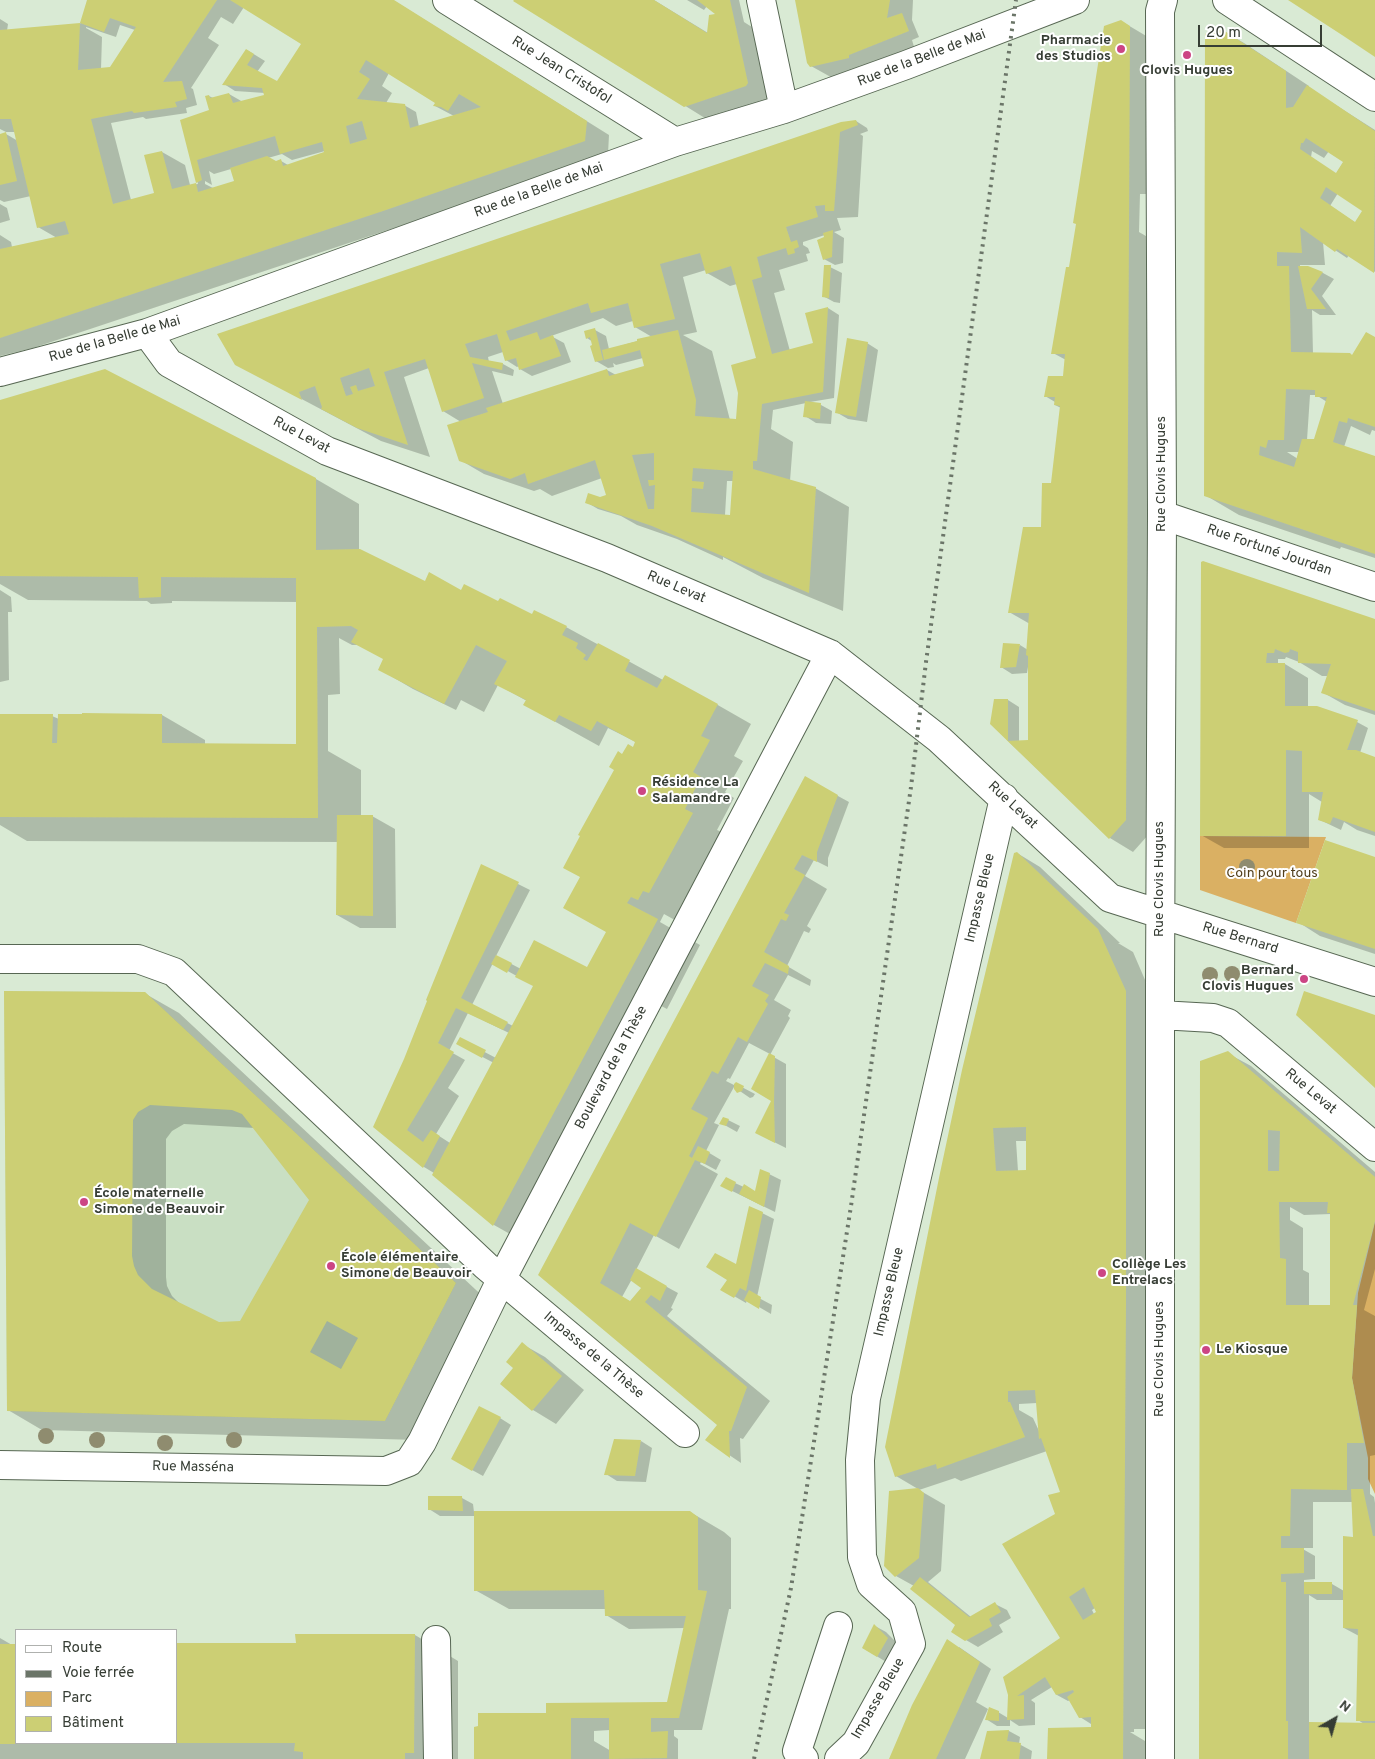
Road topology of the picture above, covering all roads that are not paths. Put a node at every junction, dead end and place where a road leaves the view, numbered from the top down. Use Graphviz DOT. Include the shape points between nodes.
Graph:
graph roads {
  1 [pos="447,0"];
  2 [pos="761,0"];
  3 [pos="1075,0"];
  4 [pos="1163,0"];
  5 [pos="1227,0"];
  6 [pos="1375,97"];
  7 [pos="784,109"];
  8 [pos="675,142"];
  9 [pos="147,333"];
  10 [pos="0,372"];
  11 [pos="1162,515"];
  12 [pos="1375,587"];
  13 [pos="830,654"];
  14 [pos="1004,798"];
  15 [pos="1161,914"];
  16 [pos="0,959"];
  17 [pos="1375,982"];
  18 [pos="1160,1015"];
  19 [pos="1375,1148"];
  20 [pos="501,1280"];
  21 [pos="685,1433"];
  22 [pos="0,1465"];
  23 [pos="386,1471"];
  24 [pos="838,1626"];
  25 [pos="436,1640"];
  26 [pos="438,1759"];
  27 [pos="804,1759"];
  28 [pos="839,1759"];
  29 [pos="1160,1759"];
  1 -- 8 [label="street, Rue Jean Cristofol"];
  2 -- 7 [label="street"];
  3 -- 7 [label="street, Rue de la Belle de Mai" via="906,66"];
  4 -- 11 [label="street, Rue Clovis Hugues" via="1160,11"];
  5 -- 6 [label="street"];
  7 -- 8 [label="street, Rue de la Belle de Mai"];
  8 -- 9 [label="street, Rue de la Belle de Mai"];
  9 -- 10 [label="street, Rue de la Belle de Mai"];
  9 -- 13 [label="street, Rue Levat" via="169,363 327,451 607,558"];
  11 -- 12 [label="street, Rue Fortuné Jourdan"];
  11 -- 15 [label="street, Rue Clovis Hugues"];
  13 -- 14 [label="street, Rue Levat" via="939,739"];
  13 -- 20 [label="street, Boulevard de la Thèse"];
  14 -- 15 [label="street, Rue Levat" via="1110,898"];
  14 -- 28 [label="street, Impasse Bleue" via="866,1398 860,1460 862,1557 871,1584 902,1612 911,1644 856,1743"];
  15 -- 17 [label="street, Rue Bernard"];
  15 -- 18 [label="street, Rue Clovis Hugues"];
  16 -- 20 [label="street, Impasse de la Thèse" via="138,959 174,972"];
  18 -- 19 [label="street, Rue Levat" via="1228,1022"];
  18 -- 29 [label="street, Rue Clovis Hugues"];
  20 -- 21 [label="street, Impasse de la Thèse"];
  20 -- 23 [label="street, Boulevard de la Thèse" via="422,1442 408,1462"];
  22 -- 23 [label="street, Rue Masséna"];
  24 -- 27 [label="street" via="797,1751"];
  25 -- 26 [label="street"];
}
